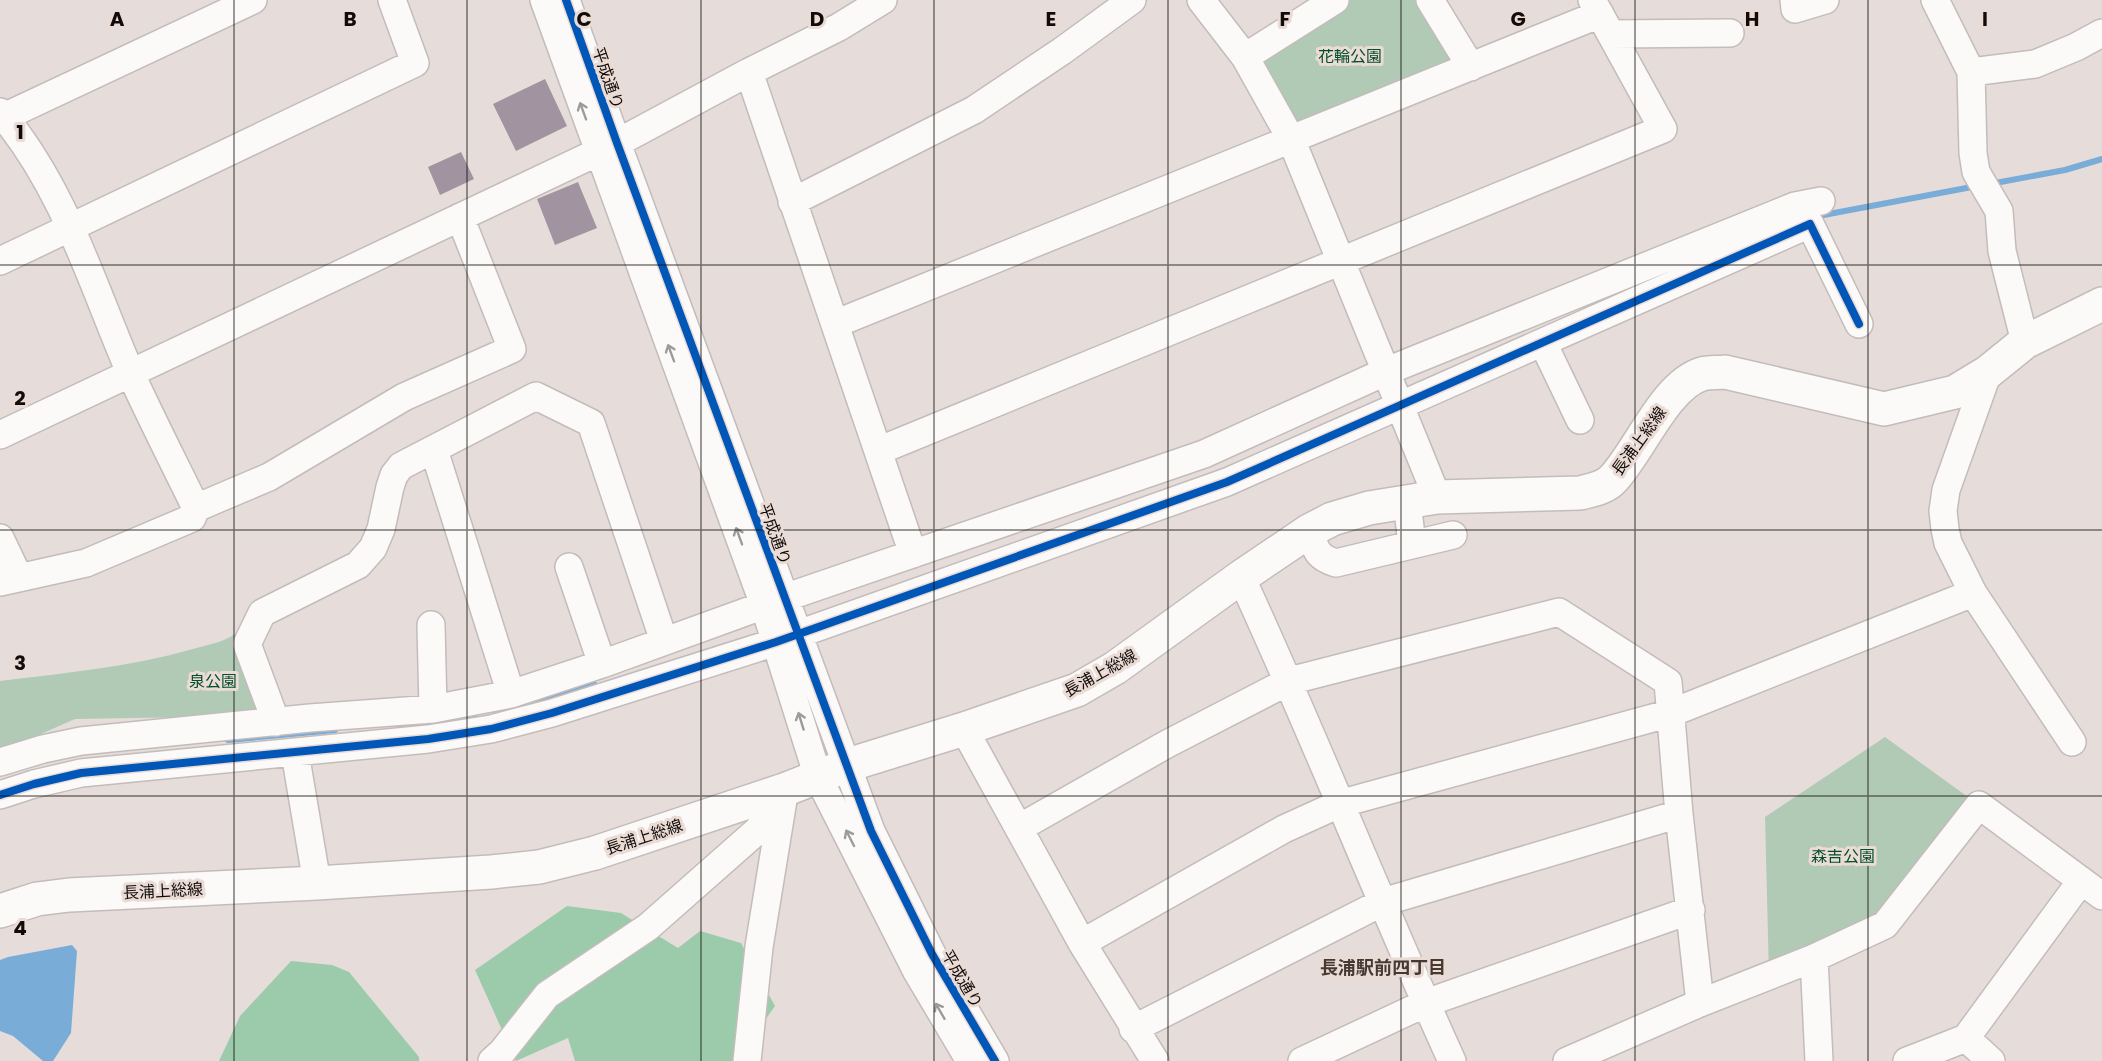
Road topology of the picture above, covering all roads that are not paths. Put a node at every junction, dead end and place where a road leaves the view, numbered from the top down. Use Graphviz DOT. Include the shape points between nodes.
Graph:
graph roads {
  1 [pos="253,0"];
  2 [pos="392,0"];
  3 [pos="544,0"];
  4 [pos="566,0"];
  5 [pos="883,0"];
  6 [pos="1132,0"];
  7 [pos="1201,0"];
  8 [pos="1335,0"];
  9 [pos="1431,0"];
  10 [pos="1794,0"];
  11 [pos="1825,0"];
  12 [pos="1935,0"];
  13 [pos="1601,16"];
  14 [pos="1730,33"];
  15 [pos="2102,33"];
  16 [pos="1245,57"];
  17 [pos="1471,67"];
  18 [pos="748,72"];
  19 [pos="1971,72"];
  20 [pos="2,115"];
  21 [pos="1291,139"];
  22 [pos="607,148"];
  23 [pos="1821,201"];
  24 [pos="792,202"];
  25 [pos="460,217"];
  26 [pos="71,228"];
  27 [pos="0,261"];
  28 [pos="1342,261"];
  29 [pos="2101,306"];
  30 [pos="835,324"];
  31 [pos="1859,324"];
  32 [pos="2025,342"];
  33 [pos="1543,343"];
  34 [pos="1387,371"];
  35 [pos="1988,372"];
  36 [pos="131,373"];
  37 [pos="1400,405"];
  38 [pos="1580,420"];
  39 [pos="0,435"];
  40 [pos="434,450"];
  41 [pos="878,451"];
  42 [pos="1422,499"];
  43 [pos="196,508"];
  44 [pos="1309,531"];
  45 [pos="1453,535"];
  46 [pos="0,538"];
  47 [pos="1412,544"];
  48 [pos="913,554"];
  49 [pos="569,567"];
  50 [pos="1241,577"];
  51 [pos="10,580"];
  52 [pos="1973,593"];
  53 [pos="774,602"];
  54 [pos="431,625"];
  55 [pos="787,638"];
  56 [pos="664,641"];
  57 [pos="602,664"];
  58 [pos="1289,681"];
  59 [pos="511,694"];
  60 [pos="433,709"];
  61 [pos="1671,713"];
  62 [pos="310,718"];
  63 [pos="276,722"];
  64 [pos="964,729"];
  65 [pos="2073,742"];
  66 [pos="304,752"];
  67 [pos="0,762"];
  68 [pos="848,765"];
  69 [pos="818,777"];
  70 [pos="784,790"];
  71 [pos="0,795"];
  72 [pos="1340,804"];
  73 [pos="1679,814"];
  74 [pos="1019,828"];
  75 [pos="317,883"];
  76 [pos="2091,889"];
  77 [pos="1383,902"];
  78 [pos="1690,910"];
  79 [pos="0,911"];
  80 [pos="1082,943"];
  81 [pos="1814,958"];
  82 [pos="1426,1003"];
  83 [pos="1700,1003"];
  84 [pos="1133,1029"];
  85 [pos="1966,1038"];
  86 [pos="492,1061"];
  87 [pos="747,1061"];
  88 [pos="970,1061"];
  89 [pos="995,1061"];
  90 [pos="1155,1061"];
  91 [pos="1302,1061"];
  92 [pos="1452,1061"];
  93 [pos="1567,1061"];
  94 [pos="1820,1061"];
  95 [pos="1907,1061"];
  96 [pos="1991,1061"];
  1 -- 20 [label="street"];
  2 -- 26 [label="street" via="415,63"];
  22 -- 3 [label="street, 平成通り, one-way"];
  4 -- 22 [label="street, 平成通り"];
  5 -- 18 [label="street" via="839,27"];
  6 -- 24 [label="street" via="974,110"];
  7 -- 16 [label="street"];
  8 -- 16 [label="street"];
  9 -- 17 [label="street"];
  10 -- 11 [label="street" via="1795,9"];
  12 -- 19 [label="street"];
  13 -- 14 [label="street"];
  13 -- 17 [label="street"];
  13 -- 28 [label="street" via="1663,129"];
  15 -- 19 [label="street" via="2035,64"];
  16 -- 21 [label="street"];
  17 -- 21 [label="street"];
  18 -- 22 [label="street"];
  18 -- 24 [label="street"];
  19 -- 32 [label="street" via="1973,153 1977,172 1999,211 2002,251"];
  20 -- 26 [label="street" via="37,162"];
  21 -- 28 [label="street"];
  21 -- 30 [label="street"];
  22 -- 25 [label="street"];
  22 -- 53 [label="street, 平成通り"];
  23 -- 34 [label="street" via="1795,206"];
  24 -- 30 [label="street"];
  25 -- 36 [label="street"];
  25 -- 43 [label="street" via="512,349 404,397 269,477"];
  26 -- 27 [label="street"];
  26 -- 36 [label="street"];
  28 -- 34 [label="street"];
  28 -- 41 [label="street"];
  29 -- 32 [label="main road, 長浦上総線"];
  30 -- 41 [label="street"];
  31 -- 33 [label="street" via="1810,224"];
  32 -- 35 [label="main road, 長浦上総線"];
  33 -- 37 [label="street"];
  33 -- 38 [label="street"];
  34 -- 37 [label="street"];
  34 -- 48 [label="street" via="1204,454"];
  35 -- 42 [label="main road, 長浦上総線" via="1955,392 1884,409 1725,372 1701,374 1681,387 1613,480 1597,489 1580,493"];
  35 -- 52 [label="street" via="1946,490 1944,511 1948,543"];
  36 -- 39 [label="street"];
  36 -- 43 [label="street"];
  37 -- 42 [label="street"];
  37 -- 55 [label="street" via="1227,482"];
  40 -- 56 [label="street" via="536,396 591,423"];
  40 -- 59 [label="street"];
  40 -- 63 [label="street" via="401,466 394,475 381,529 373,548 358,565 262,613 247,644"];
  41 -- 48 [label="street"];
  42 -- 44 [label="main road, 長浦上総線" via="1332,519"];
  42 -- 47 [label="street"];
  43 -- 51 [label="street" via="192,518 86,563"];
  44 -- 47 [label="street" via="1317,553 1336,563"];
  44 -- 50 [label="main road, 長浦上総線"];
  45 -- 47 [label="street"];
  46 -- 51 [label="street"];
  48 -- 53 [label="street"];
  49 -- 57 [label="street"];
  50 -- 58 [label="street"];
  50 -- 64 [label="main road, 長浦上総線" via="1133,656 1077,690"];
  52 -- 61 [label="street"];
  52 -- 65 [label="street"];
  53 -- 55 [label="street, 平成通り"];
  53 -- 56 [label="street"];
  54 -- 60 [label="street"];
  55 -- 66 [label="street" via="491,729"];
  55 -- 68 [label="street, 平成通り"];
  69 -- 55 [label="street, 平成通り, one-way"];
  56 -- 57 [label="street"];
  57 -- 59 [label="street"];
  58 -- 61 [label="street" via="1559,612 1668,682"];
  58 -- 72 [label="street"];
  58 -- 74 [label="street" via="1167,744"];
  59 -- 60 [label="street"];
  60 -- 62 [label="street"];
  61 -- 72 [label="street"];
  61 -- 73 [label="street"];
  62 -- 63 [label="street"];
  62 -- 66 [label="street"];
  63 -- 67 [label="street" via="81,741"];
  64 -- 68 [label="main road, 長浦上総線"];
  64 -- 74 [label="street"];
  66 -- 71 [label="street" via="81,773"];
  66 -- 75 [label="street"];
  68 -- 69 [label="main road, 長浦上総線"];
  68 -- 89 [label="street, 平成通り" via="871,831 908,906"];
  69 -- 70 [label="main road, 長浦上総線"];
  88 -- 69 [label="street, 平成通り, one-way" via="916,970"];
  70 -- 75 [label="main road, 長浦上総線" via="595,853 539,867"];
  70 -- 86 [label="street" via="758,830 648,927 547,995"];
  70 -- 87 [label="street" via="759,947"];
  72 -- 77 [label="street"];
  72 -- 80 [label="street" via="1284,829"];
  73 -- 77 [label="street"];
  73 -- 78 [label="street"];
  74 -- 80 [label="street"];
  75 -- 79 [label="main road, 長浦上総線" via="69,895 37,899"];
  76 -- 81 [label="street" via="1979,805 1885,925"];
  76 -- 85 [label="street"];
  77 -- 82 [label="street"];
  77 -- 84 [label="street"];
  78 -- 82 [label="street"];
  78 -- 83 [label="street"];
  80 -- 84 [label="street"];
  81 -- 83 [label="street"];
  81 -- 94 [label="street"];
  82 -- 91 [label="street"];
  82 -- 92 [label="street"];
  83 -- 93 [label="street"];
  84 -- 90 [label="street"];
  85 -- 95 [label="street"];
  85 -- 96 [label="street"];
}
